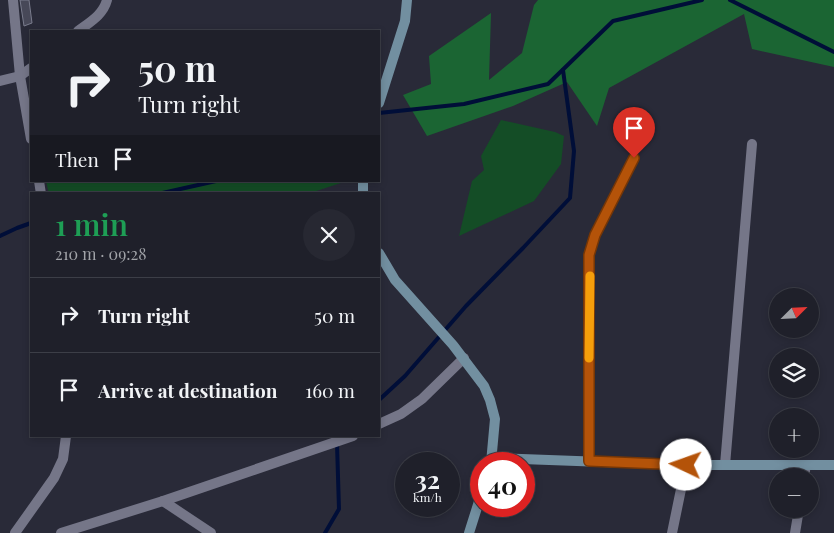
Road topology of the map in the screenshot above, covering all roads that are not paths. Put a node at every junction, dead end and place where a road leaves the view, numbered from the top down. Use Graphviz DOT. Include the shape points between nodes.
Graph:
graph roads {
  1 [pos="13,0"];
  2 [pos="107,0"];
  3 [pos="407,0"];
  4 [pos="79,30"];
  5 [pos="30,69"];
  6 [pos="20,76"];
  7 [pos="0,81"];
  8 [pos="380,99"];
  9 [pos="30,133"];
  10 [pos="752,144"];
  11 [pos="634,158"];
  12 [pos="380,255"];
  13 [pos="464,358"];
  14 [pos="380,424"];
  15 [pos="66,437"];
  16 [pos="350,437"];
  17 [pos="492,452"];
  18 [pos="535,461"];
  19 [pos="589,461"];
  20 [pos="686,465"];
  21 [pos="725,465"];
  22 [pos="806,465"];
  23 [pos="834,465"];
  24 [pos="805,468"];
  25 [pos="163,502"];
  26 [pos="474,517"];
  27 [pos="798,518"];
  28 [pos="87,529"];
  29 [pos="15,533"];
  30 [pos="61,533"];
  31 [pos="211,533"];
  32 [pos="469,533"];
  33 [pos="672,533"];
  34 [pos="795,533"];
  1 -- 6 [label="street"];
  2 -- 4 [label="street" via="96,17"];
  3 -- 8 [label="street" via="405,21"];
  5 -- 6 [label="street"];
  6 -- 7 [label="street"];
  6 -- 9 [label="street"];
  10 -- 21 [label="street"];
  11 -- 19 [label="street" via="595,235 589,255"];
  12 -- 13 [label="street" via="395,280"];
  13 -- 14 [label="street" via="422,398 401,414"];
  13 -- 17 [label="street" via="490,400 494,419"];
  15 -- 29 [label="street" via="63,459 54,478"];
  16 -- 25 [label="street"];
  18 -- 19 [label="street"];
  19 -- 20 [label="street"];
  20 -- 21 [label="street"];
  20 -- 33 [label="street"];
  21 -- 22 [label="street"];
  22 -- 23 [label="street"];
  22 -- 24 [label="street"];
  25 -- 28 [label="street"];
  25 -- 31 [label="street"];
  26 -- 32 [label="street"];
  27 -- 34 [label="street"];
  28 -- 30 [label="street"];
}
